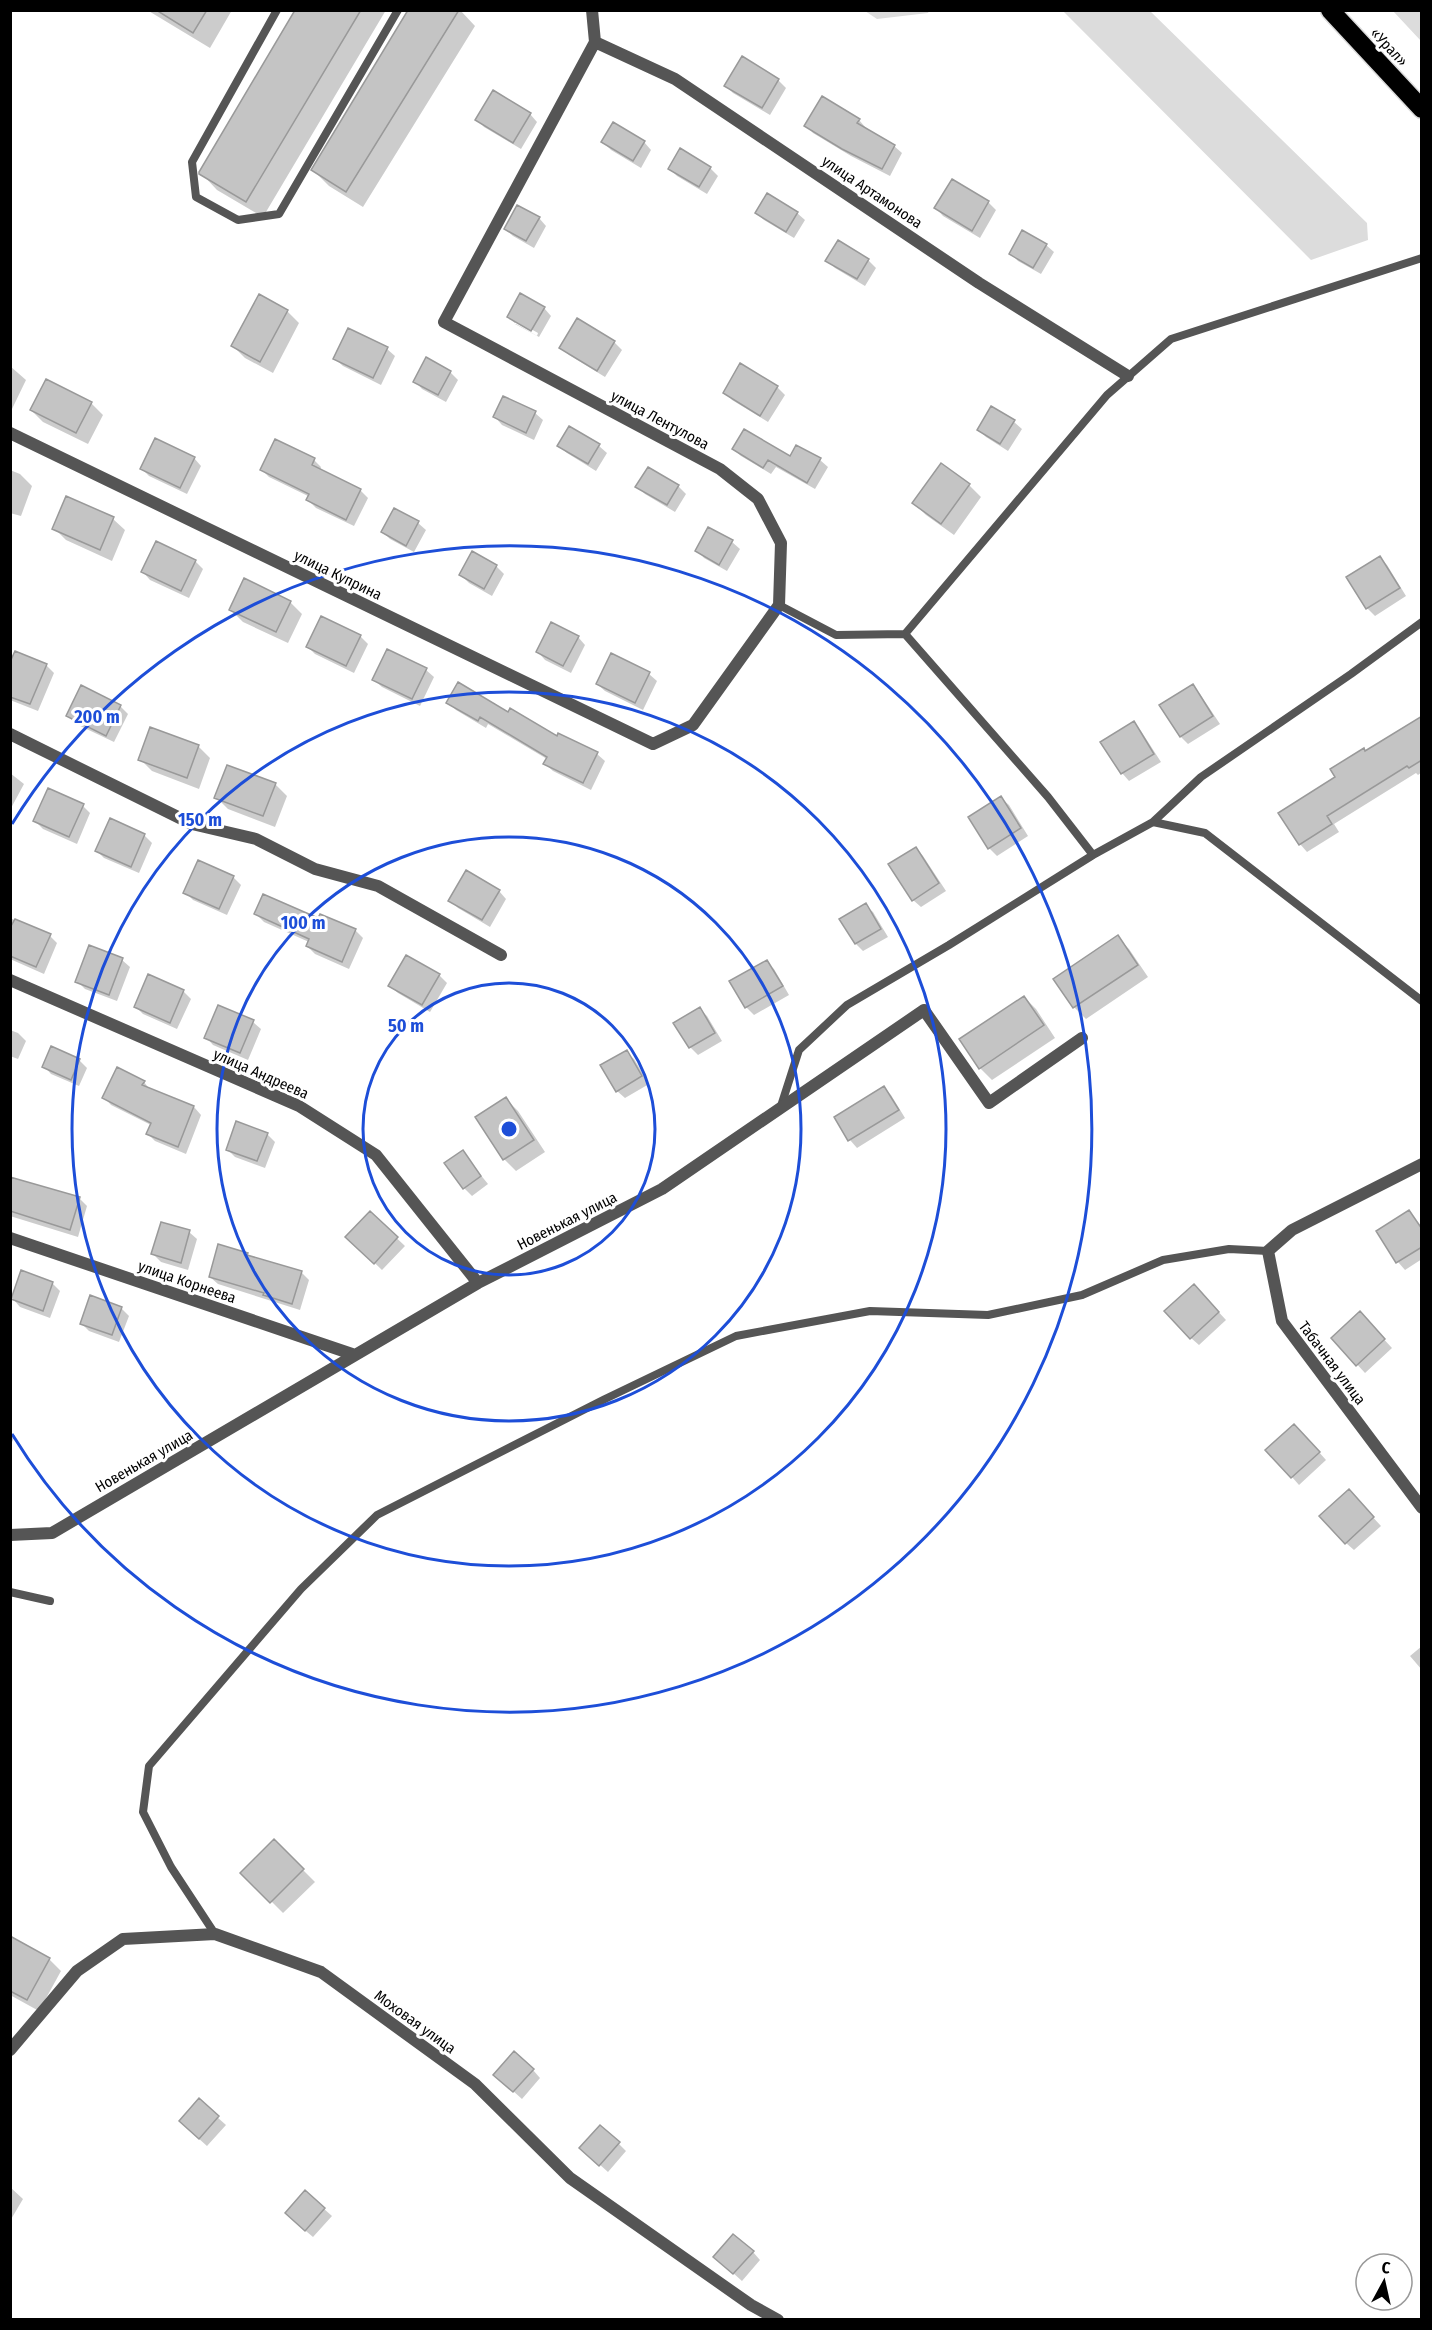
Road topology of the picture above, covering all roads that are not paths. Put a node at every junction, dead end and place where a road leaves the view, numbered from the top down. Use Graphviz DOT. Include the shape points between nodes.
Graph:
graph roads {
  1 [pos="277,10"];
  2 [pos="398,10"];
  3 [pos="592,10"];
  4 [pos="1330,10"];
  5 [pos="595,42"];
  6 [pos="1422,109"];
  7 [pos="1422,258"];
  8 [pos="1128,376"];
  9 [pos="10,433"];
  10 [pos="779,605"];
  11 [pos="1422,622"];
  12 [pos="905,634"];
  13 [pos="10,734"];
  14 [pos="1153,822"];
  15 [pos="1094,855"];
  16 [pos="501,955"];
  17 [pos="10,980"];
  18 [pos="1422,1001"];
  19 [pos="1082,1038"];
  20 [pos="780,1108"];
  21 [pos="1422,1164"];
  22 [pos="10,1238"];
  23 [pos="1268,1251"];
  24 [pos="478,1282"];
  25 [pos="355,1355"];
  26 [pos="1422,1508"];
  27 [pos="10,1535"];
  28 [pos="10,1592"];
  29 [pos="50,1601"];
  30 [pos="215,1934"];
  31 [pos="10,2050"];
  32 [pos="778,2319"];
  1 -- 2 [label="lane" via="192,162 196,197 238,220 279,214"];
  3 -- 5 [label="street"];
  4 -- 6 [label="highway, «Урал»"];
  5 -- 8 [label="street, улица Артамонова" via="675,79 979,283"];
  5 -- 10 [label="street, улица Лентулова" via="444,322 720,469 758,499 781,543"];
  7 -- 8 [label="lane" via="1171,339"];
  8 -- 12 [label="lane" via="1107,395"];
  9 -- 10 [label="street, улица Куприна" via="653,744 693,725"];
  10 -- 12 [label="lane" via="836,635"];
  11 -- 14 [label="lane" via="1201,777"];
  12 -- 15 [label="lane"];
  13 -- 16 [label="street" via="192,824 256,839 315,869 378,886"];
  14 -- 15 [label="lane"];
  14 -- 18 [label="lane" via="1205,833"];
  15 -- 20 [label="lane" via="847,1005 799,1050"];
  17 -- 24 [label="street, улица Андреева" via="299,1106 376,1155"];
  19 -- 20 [label="street, Новенькая улица" via="989,1103 924,1010"];
  20 -- 24 [label="street, Новенькая улица" via="662,1190"];
  21 -- 23 [label="street" via="1292,1230"];
  22 -- 25 [label="street, улица Корнеева"];
  23 -- 26 [label="street, Табачная улица" via="1282,1322"];
  23 -- 30 [label="lane" via="1229,1249 1163,1260 1082,1295 988,1315 870,1311 736,1336 377,1515 301,1589 149,1766 143,1812 171,1867"];
  24 -- 25 [label="street, Новенькая улица"];
  25 -- 27 [label="street, Новенькая улица" via="52,1533"];
  28 -- 29 [label="lane"];
  30 -- 31 [label="street, Моховая улица" via="123,1939 77,1971"];
  30 -- 32 [label="street, Моховая улица" via="321,1972 475,2084 570,2178 751,2305"];
}
